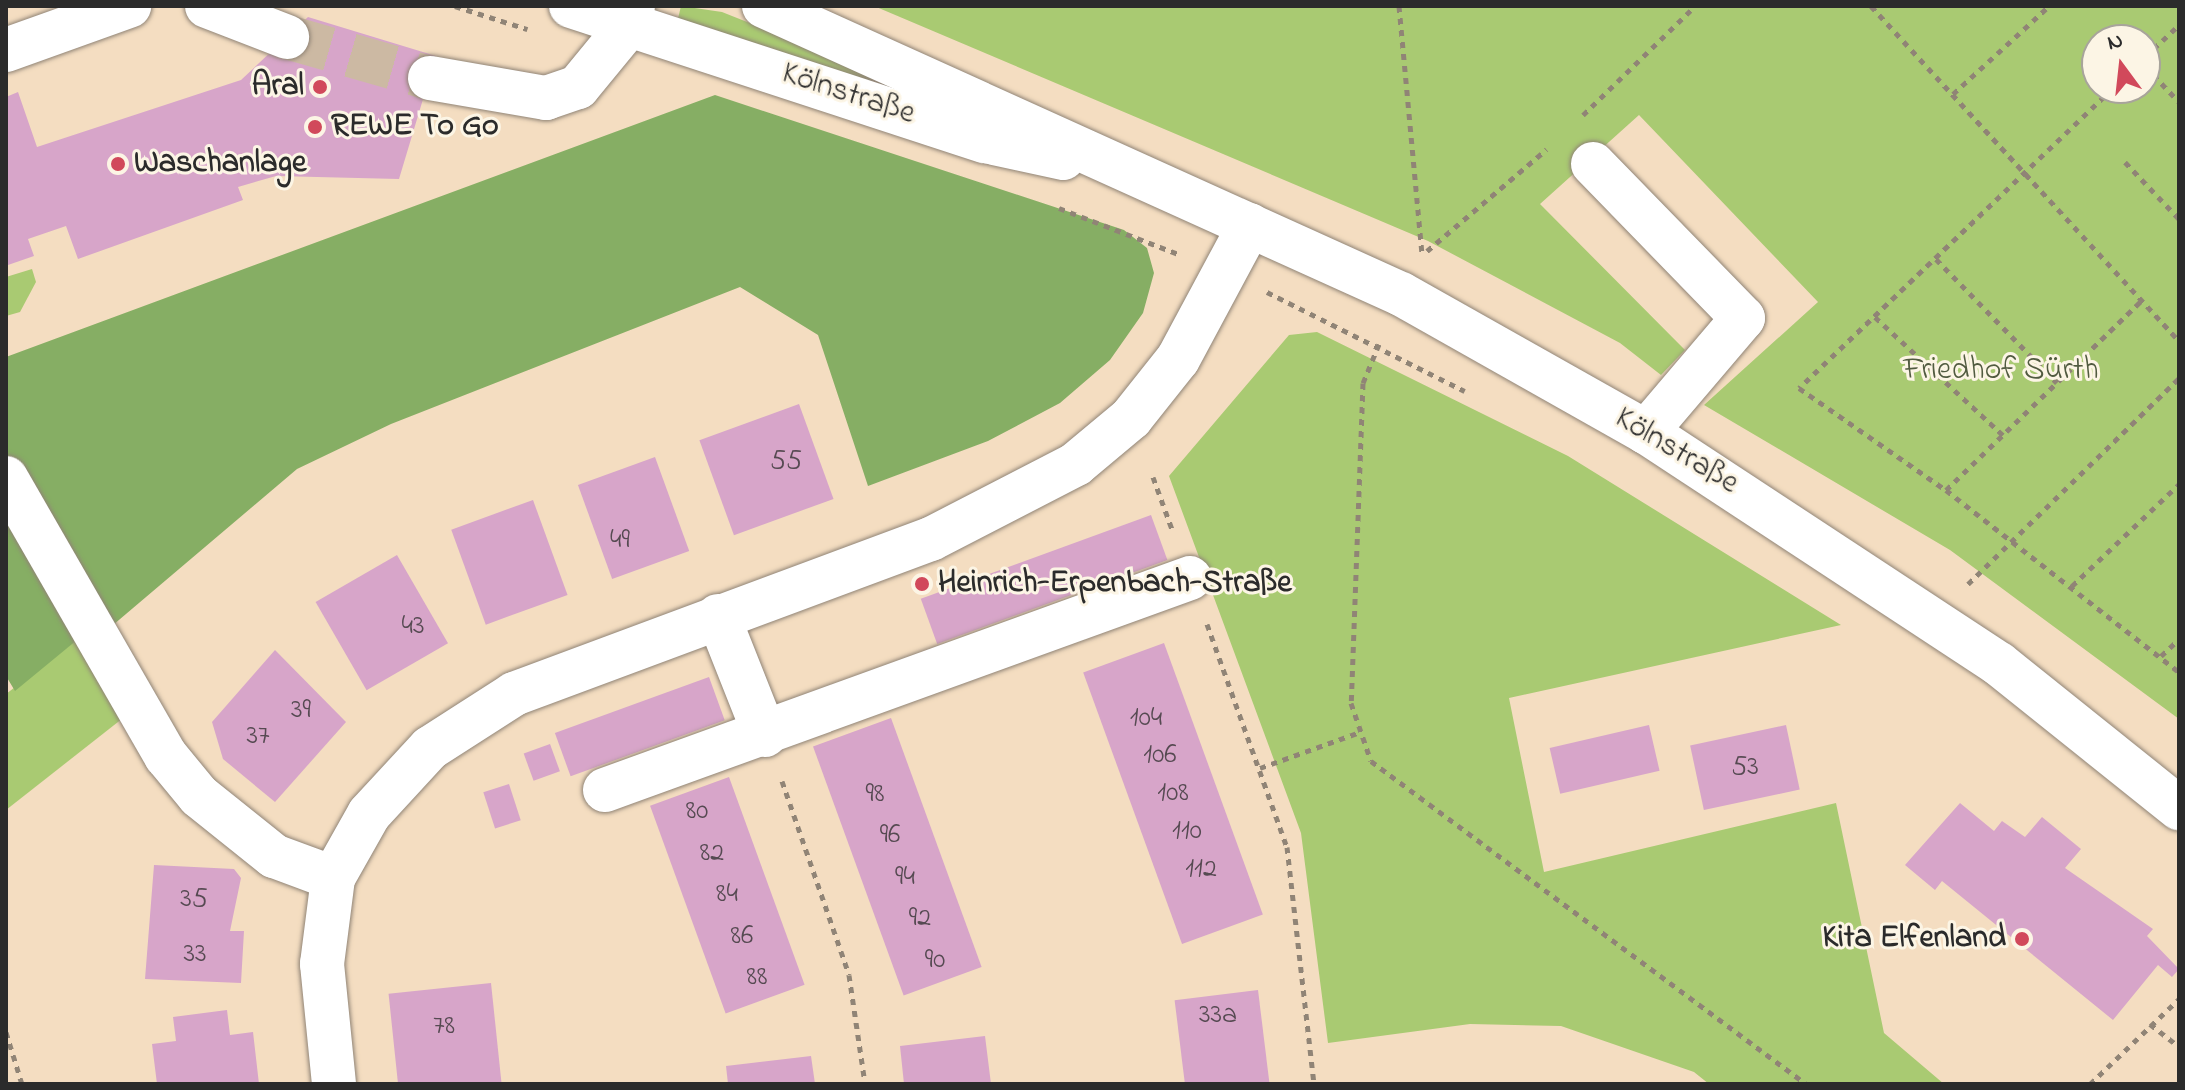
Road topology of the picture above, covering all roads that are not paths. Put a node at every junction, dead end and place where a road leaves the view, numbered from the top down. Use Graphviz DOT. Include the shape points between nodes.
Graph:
graph roads {
  1 [pos="129,6"];
  2 [pos="571,6"];
  3 [pos="764,6"];
  4 [pos="225,9"];
  5 [pos="631,16"];
  6 [pos="287,37"];
  7 [pos="6,50"];
  8 [pos="430,78"];
  9 [pos="1593,164"];
  10 [pos="1128,173"];
  11 [pos="1250,225"];
  12 [pos="1646,432"];
  13 [pos="6,478"];
  14 [pos="1190,578"];
  15 [pos="718,616"];
  16 [pos="765,735"];
  17 [pos="605,790"];
  18 [pos="2179,808"];
  19 [pos="333,878"];
  20 [pos="334,1084"];
  1 -- 7 [label="street"];
  2 -- 5 [label="street, Kölnstraße"];
  3 -- 10 [label="street, Kölnstraße" via="1001,108"];
  4 -- 6 [label="street"];
  5 -- 8 [label="street" via="578,87 546,98"];
  5 -- 10 [label="street, Kölnstraße" via="985,141"];
  9 -- 12 [label="street" via="1743,318"];
  10 -- 11 [label="street, Kölnstraße"];
  11 -- 12 [label="street, Kölnstraße" via="1401,294"];
  11 -- 15 [label="street" via="1178,359 1131,418 1076,464 931,539"];
  12 -- 18 [label="street, Kölnstraße" via="1934,619"];
  13 -- 19 [label="street" via="166,756 199,796 274,856"];
  14 -- 16 [label="street"];
  15 -- 16 [label="street"];
  15 -- 19 [label="street" via="472,714 395,784 348,845"];
  16 -- 17 [label="street"];
  19 -- 20 [label="street" via="322,964"];
}
